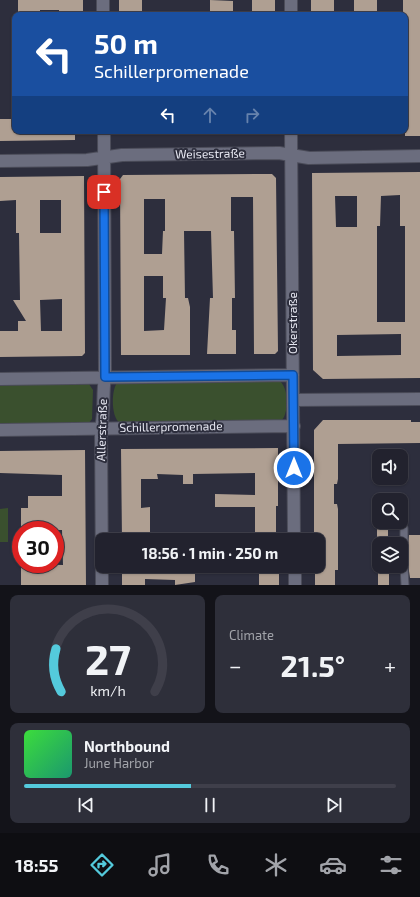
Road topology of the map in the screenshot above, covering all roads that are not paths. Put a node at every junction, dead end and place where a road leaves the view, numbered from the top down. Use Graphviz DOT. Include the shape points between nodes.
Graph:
graph roads {
  1 [pos="103,0"];
  2 [pos="291,0"];
  3 [pos="103,12"];
  4 [pos="291,12"];
  5 [pos="104,134"];
  6 [pos="292,134"];
  7 [pos="292,155"];
  8 [pos="420,156"];
  9 [pos="104,157"];
  10 [pos="0,161"];
  11 [pos="293,375"];
  12 [pos="105,377"];
  13 [pos="0,379"];
  14 [pos="420,399"];
  15 [pos="293,400"];
  16 [pos="294,426"];
  17 [pos="101,428"];
  18 [pos="0,430"];
  19 [pos="294,533"];
  20 [pos="294,573"];
  21 [pos="404,573"];
  22 [pos="102,585"];
  23 [pos="295,585"];
  24 [pos="405,585"];
  1 -- 3 [label="street"];
  2 -- 4 [label="street"];
  5 -- 9 [label="street, Allerstraße"];
  6 -- 7 [label="street, Okerstraße"];
  7 -- 8 [label="street, Weisestraße" via="314,158"];
  7 -- 9 [label="street, Weisestraße" via="279,153"];
  7 -- 11 [label="street, Okerstraße"];
  9 -- 10 [label="street, Weisestraße" via="87,160"];
  9 -- 12 [label="street, Allerstraße"];
  11 -- 12 [label="street"];
  11 -- 15 [label="street, Okerstraße"];
  12 -- 13 [label="street"];
  12 -- 17 [label="street, Allerstraße"];
  14 -- 15 [label="street"];
  15 -- 16 [label="street, Okerstraße"];
  16 -- 17 [label="street, Schillerpromenade"];
  16 -- 19 [label="street, Okerstraße"];
  17 -- 18 [label="street, Schillerpromenade"];
  17 -- 22 [label="street, Allerstraße"];
  20 -- 23 [label="street"];
  21 -- 24 [label="lane"];
}
